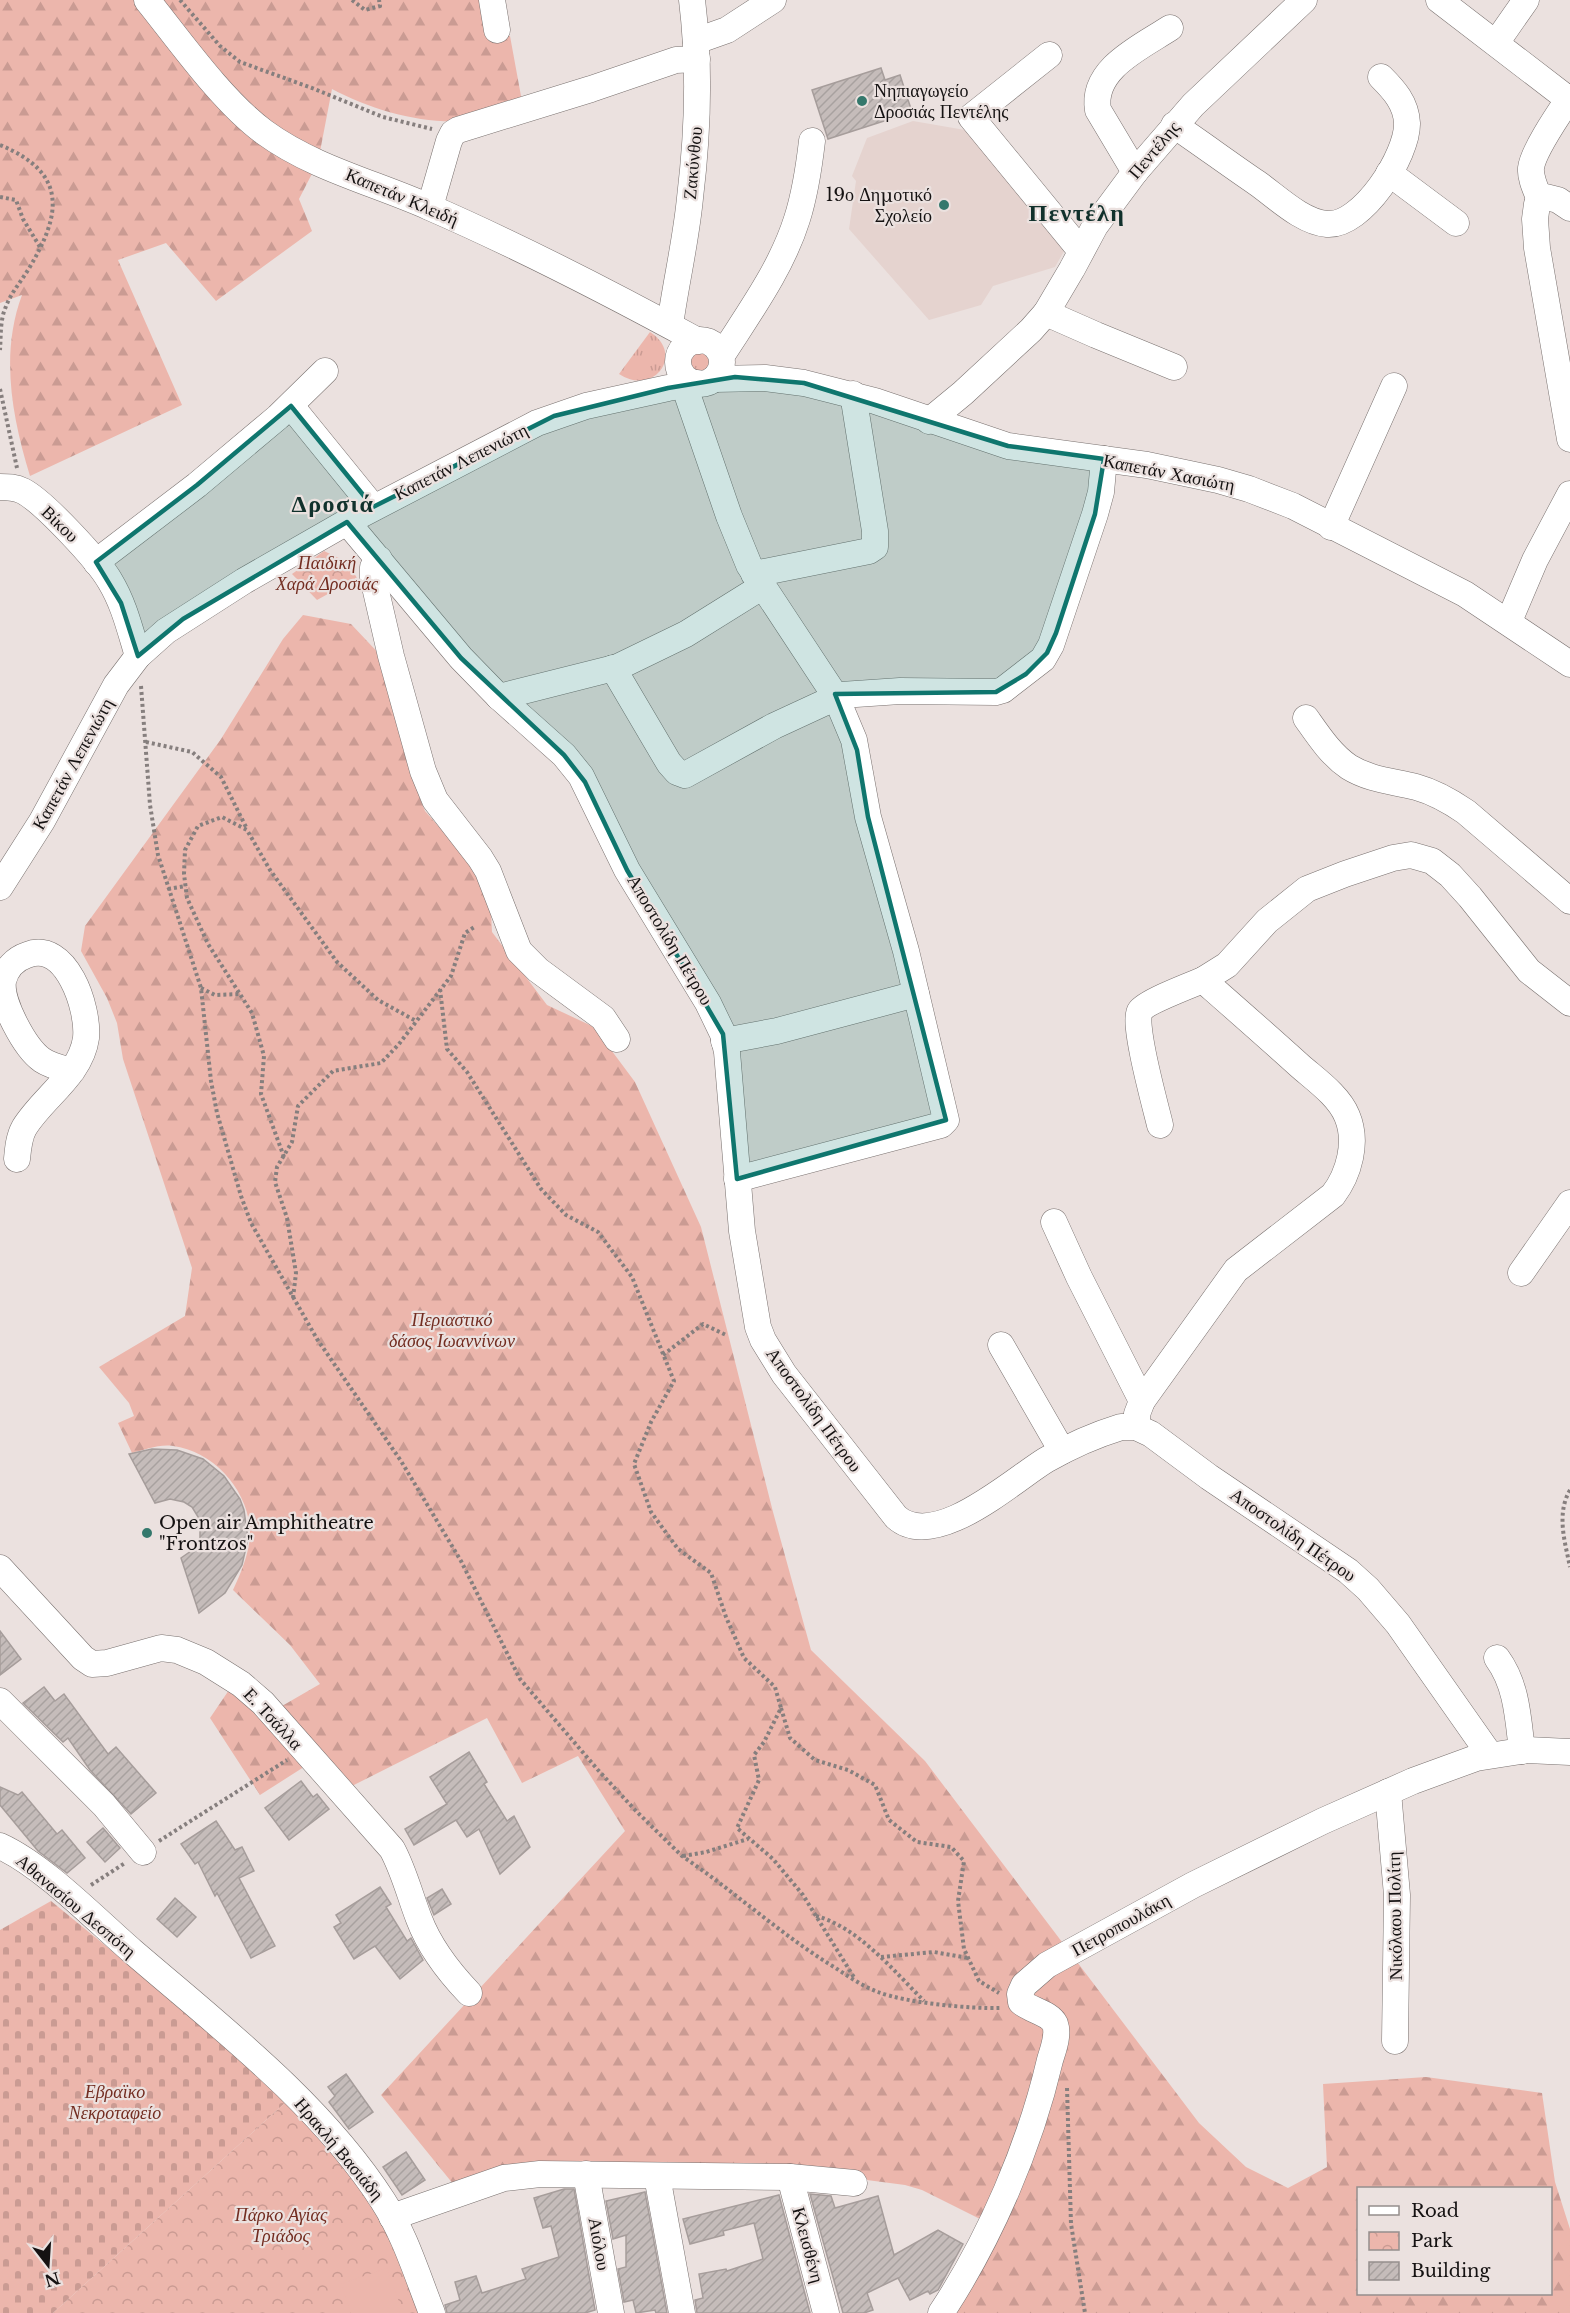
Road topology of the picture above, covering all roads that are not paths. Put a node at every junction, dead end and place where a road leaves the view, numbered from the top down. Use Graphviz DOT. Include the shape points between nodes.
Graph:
graph roads {
  1 [pos="147,0"];
  2 [pos="492,0"];
  3 [pos="692,0"];
  4 [pos="773,0"];
  5 [pos="1303,0"];
  6 [pos="1439,0"];
  7 [pos="1526,0"];
  8 [pos="1170,28"];
  9 [pos="497,30"];
  10 [pos="1496,44"];
  11 [pos="696,50"];
  12 [pos="1049,55"];
  13 [pos="1381,77"];
  14 [pos="1569,98"];
  15 [pos="1174,125"];
  16 [pos="812,141"];
  17 [pos="1135,172"];
  18 [pos="1389,173"];
  19 [pos="1540,200"];
  20 [pos="430,207"];
  21 [pos="1570,208"];
  22 [pos="1456,223"];
  23 [pos="1081,251"];
  24 [pos="1046,313"];
  25 [pos="670,325"];
  26 [pos="696,367"];
  27 [pos="1174,367"];
  28 [pos="325,371"];
  29 [pos="1394,386"];
  30 [pos="853,394"];
  31 [pos="291,406"];
  32 [pos="929,421"];
  33 [pos="1570,439"];
  34 [pos="1104,459"];
  35 [pos="9,488"];
  36 [pos="1570,494"];
  37 [pos="373,507"];
  38 [pos="347,522"];
  39 [pos="1331,527"];
  40 [pos="379,559"];
  41 [pos="96,562"];
  42 [pos="758,580"];
  43 [pos="1509,621"];
  44 [pos="138,656"];
  45 [pos="1570,664"];
  46 [pos="613,669"];
  47 [pos="499,697"];
  48 [pos="836,697"];
  49 [pos="1306,718"];
  50 [pos="0,887"];
  51 [pos="1570,901"];
  52 [pos="1203,980"];
  53 [pos="916,994"];
  54 [pos="1570,1003"];
  55 [pos="617,1039"];
  56 [pos="724,1041"];
  57 [pos="72,1071"];
  58 [pos="1160,1125"];
  59 [pos="17,1159"];
  60 [pos="736,1179"];
  61 [pos="1570,1203"];
  62 [pos="1053,1222"];
  63 [pos="1521,1273"];
  64 [pos="1000,1345"];
  65 [pos="1142,1401"];
  66 [pos="1137,1427"];
  67 [pos="1062,1451"];
  68 [pos="0,1568"];
  69 [pos="1497,1658"];
  70 [pos="0,1701"];
  71 [pos="1522,1751"];
  72 [pos="1570,1752"];
  73 [pos="1490,1755"];
  74 [pos="1388,1792"];
  75 [pos="0,1846"];
  76 [pos="143,1852"];
  77 [pos="151,1968"];
  78 [pos="469,1993"];
  79 [pos="1395,2041"];
  80 [pos="586,2174"];
  81 [pos="657,2176"];
  82 [pos="790,2177"];
  83 [pos="854,2183"];
  84 [pos="392,2217"];
  85 [pos="432,2313"];
  86 [pos="611,2313"];
  87 [pos="682,2313"];
  88 [pos="826,2313"];
  89 [pos="941,2313"];
  1 -- 20 [label="street, Καπετάν Κλειδή" via="237,108 264,132 311,159"];
  2 -- 9 [label="street"];
  3 -- 11 [label="street, Ζακύνθου"];
  4 -- 11 [label="street"];
  5 -- 15 [label="street, Πεντέλης"];
  6 -- 10 [label="street"];
  7 -- 10 [label="street"];
  8 -- 17 [label="street" via="1109,70 1099,86 1098,110"];
  10 -- 14 [label="street"];
  11 -- 20 [label="street" via="453,133"];
  11 -- 25 [label="street, Ζακύνθου" via="690,199"];
  12 -- 23 [label="street" via="971,117"];
  13 -- 18 [label="street" via="1398,95 1407,124"];
  14 -- 19 [label="street" via="1531,166"];
  15 -- 17 [label="street, Πεντέλης"];
  15 -- 18 [label="street" via="1319,223 1334,224 1351,218"];
  16 -- 26 [label="street" via="803,197 790,237 766,286"];
  17 -- 23 [label="street, Πεντέλης" via="1106,209"];
  18 -- 22 [label="street"];
  19 -- 21 [label="street" via="1551,197"];
  19 -- 33 [label="street" via="1535,208 1537,248"];
  20 -- 25 [label="street, Καπετάν Κλειδή"];
  23 -- 24 [label="street, Πεντέλης"];
  24 -- 27 [label="street"];
  24 -- 32 [label="street, Πεντέλης"];
  25 -- 26 [label="street, Καπετάν Κλειδή"];
  26 -- 30 [label="street, Καπετάν Χασιώτη"];
  26 -- 37 [label="street, Καπετάν Λεπενιώτη" via="554,416"];
  26 -- 42 [label="street" via="729,516"];
  28 -- 31 [label="street"];
  29 -- 39 [label="street"];
  30 -- 32 [label="street, Καπετάν Χασιώτη"];
  30 -- 42 [label="street" via="875,547"];
  31 -- 37 [label="street"];
  31 -- 41 [label="street"];
  32 -- 34 [label="street, Καπετάν Χασιώτη" via="1008,446"];
  34 -- 39 [label="street, Καπετάν Χασιώτη" via="1185,472 1238,486 1293,506"];
  34 -- 48 [label="street" via="1095,514 1056,633 1043,659 996,692 849,693"];
  35 -- 41 [label="street, Βίκου" via="29,495"];
  36 -- 43 [label="street" via="1538,552"];
  37 -- 38 [label="street, Καπετάν Λεπενιώτη"];
  38 -- 40 [label="street, Αποστολίδη Πέτρου"];
  38 -- 44 [label="street, Καπετάν Λεπενιώτη" via="183,619"];
  39 -- 43 [label="street, Καπετάν Χασιώτη" via="1465,594"];
  40 -- 47 [label="street, Αποστολίδη Πέτρου" via="460,658"];
  40 -- 55 [label="street" via="373,567 391,656 432,794 488,871 519,951 538,970 603,1018"];
  41 -- 44 [label="street, Βίκου" via="121,603"];
  42 -- 46 [label="street" via="664,646"];
  42 -- 48 [label="street"];
  43 -- 45 [label="street, Καπετάν Χασιώτη"];
  44 -- 50 [label="street, Καπετάν Λεπενιώτη" via="116,685 42,821"];
  46 -- 47 [label="street"];
  46 -- 48 [label="street" via="669,763 685,775"];
  47 -- 56 [label="street, Αποστολίδη Πέτρου" via="564,755 581,776 627,870 705,996"];
  48 -- 53 [label="street" via="857,750 868,817"];
  49 -- 51 [label="street" via="1347,765 1372,778 1419,788 1450,801"];
  52 -- 54 [label="street" via="1227,965 1267,921 1307,890 1362,868 1411,855 1432,861 1450,875 1525,966"];
  52 -- 58 [label="street" via="1149,1004 1138,1016"];
  52 -- 65 [label="street" via="1341,1105 1350,1125 1350,1154 1342,1183 1333,1195 1236,1270"];
  53 -- 56 [label="street"];
  53 -- 60 [label="street" via="946,1120 941,1125"];
  56 -- 60 [label="street, Αποστολίδη Πέτρου"];
  57 -- 59 [label="street" via="24,1129"];
  60 -- 67 [label="street, Αποστολίδη Πέτρου" via="755,1316 763,1340 784,1374 900,1521 922,1525 959,1518"];
  61 -- 63 [label="street"];
  62 -- 65 [label="street"];
  64 -- 67 [label="street"];
  65 -- 66 [label="street"];
  66 -- 67 [label="street, Αποστολίδη Πέτρου" via="1121,1427"];
  66 -- 73 [label="street, Αποστολίδη Πέτρου" via="1331,1559 1368,1589 1398,1624"];
  68 -- 78 [label="street, Ε. Τσάλλα" via="88,1662 98,1665 161,1648 189,1653 254,1694 392,1849 433,1947"];
  69 -- 71 [label="street" via="1514,1694"];
  70 -- 76 [label="street" via="104,1805"];
  71 -- 72 [label="street, Πετροπουλάκη"];
  71 -- 73 [label="street, Πετροπουλάκη"];
  73 -- 74 [label="street, Πετροπουλάκη"];
  74 -- 79 [label="street, Νικόλαου Πολίτη" via="1396,1895"];
  74 -- 89 [label="street, Πετροπουλάκη" via="1193,1885 1047,1965 1028,1980 1020,1994 1021,2002 1050,2018 1056,2030 1040,2102 989,2228"];
  75 -- 77 [label="street, Αθανασίου Δεσπότη" via="34,1867"];
  77 -- 84 [label="street, Ηρακλή Βασιάδη" via="323,2124"];
  80 -- 81 [label="street"];
  80 -- 84 [label="street" via="504,2178"];
  80 -- 86 [label="street, Αιόλου"];
  81 -- 82 [label="street"];
  81 -- 87 [label="street"];
  82 -- 83 [label="street"];
  82 -- 88 [label="street, Κλεισθένη"];
  84 -- 85 [label="street, Ηρακλή Βασιάδη"];
}
